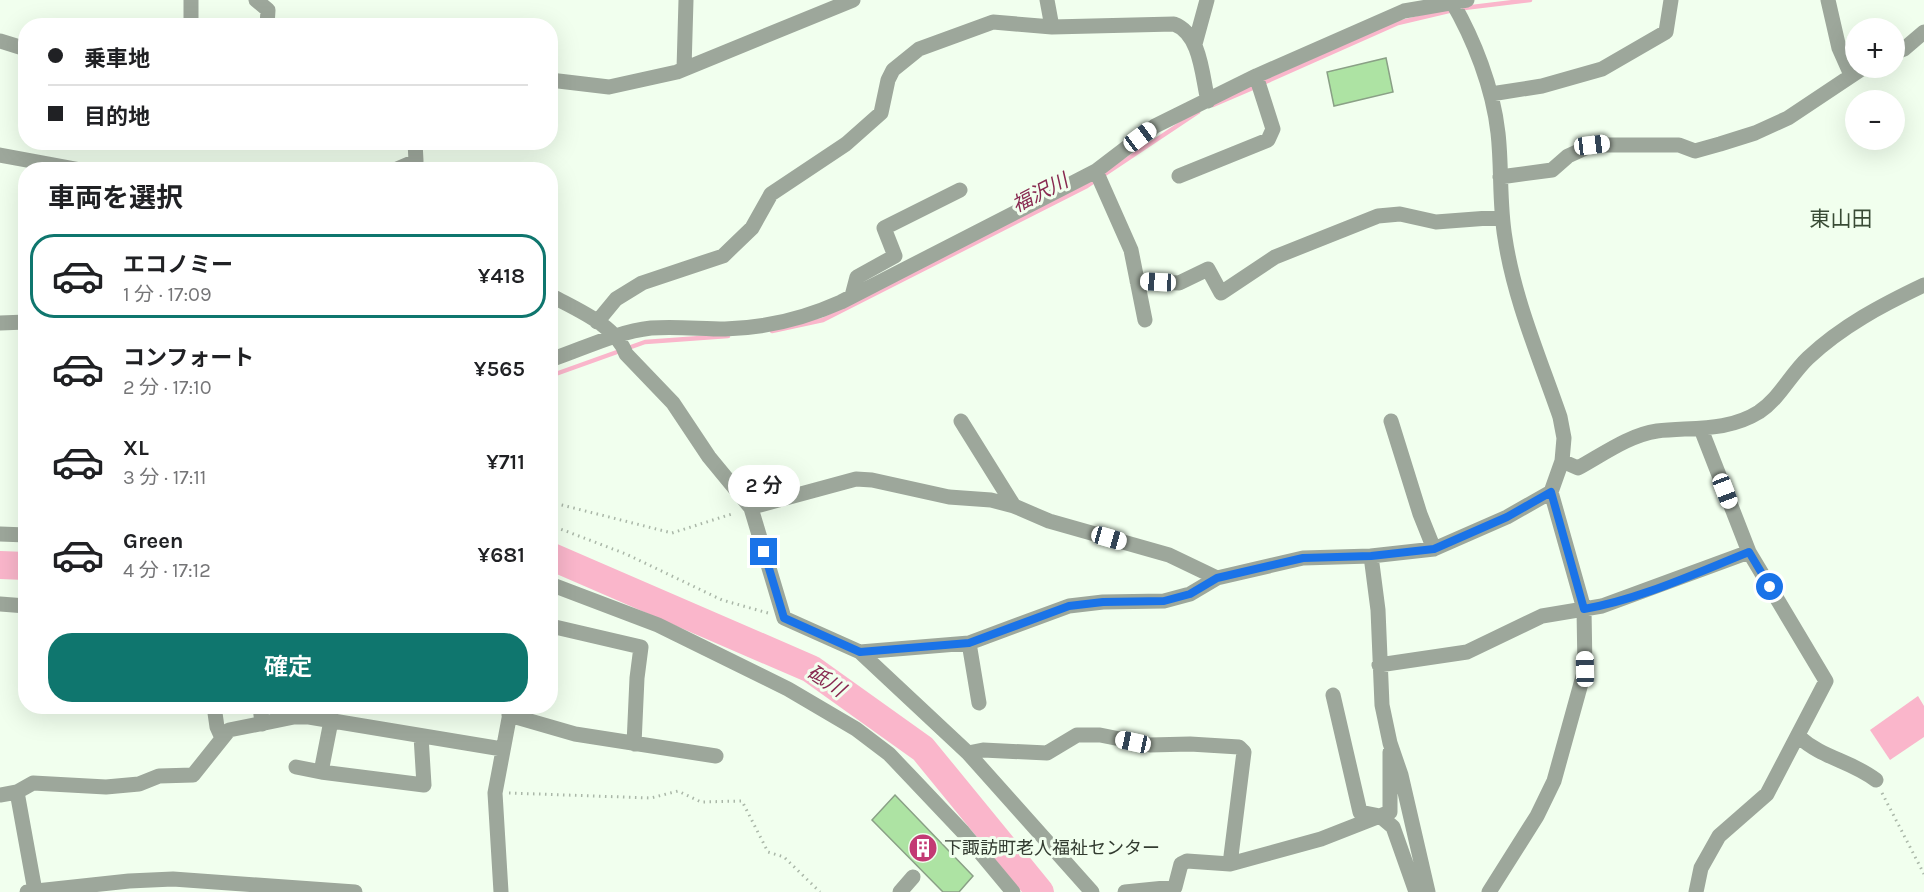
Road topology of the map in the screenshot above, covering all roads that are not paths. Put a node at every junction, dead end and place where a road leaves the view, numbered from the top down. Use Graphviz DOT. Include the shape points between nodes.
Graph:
graph roads {
  1 [pos="191,0"];
  2 [pos="256,0"];
  3 [pos="686,0"];
  4 [pos="853,0"];
  5 [pos="1047,0"];
  6 [pos="1207,0"];
  7 [pos="1457,0"];
  8 [pos="1671,0"];
  9 [pos="1828,0"];
  10 [pos="191,18"];
  11 [pos="268,18"];
  12 [pos="1052,27"];
  13 [pos="1924,32"];
  14 [pos="0,41"];
  15 [pos="1195,44"];
  16 [pos="18,47"];
  17 [pos="1905,49"];
  18 [pos="1845,54"];
  19 [pos="684,69"];
  20 [pos="1256,76"];
  21 [pos="1847,78"];
  22 [pos="558,81"];
  23 [pos="1491,94"];
  24 [pos="1208,101"];
  25 [pos="0,154"];
  26 [pos="40,162"];
  27 [pos="1096,171"];
  28 [pos="1179,176"];
  29 [pos="1500,177"];
  30 [pos="960,190"];
  31 [pos="1502,217"];
  32 [pos="1137,280"];
  33 [pos="1924,285"];
  34 [pos="852,296"];
  35 [pos="558,300"];
  36 [pos="1144,320"];
  37 [pos="18,322"];
  38 [pos="597,322"];
  39 [pos="0,323"];
  40 [pos="621,345"];
  41 [pos="558,358"];
  42 [pos="1392,420"];
  43 [pos="961,421"];
  44 [pos="1701,429"];
  45 [pos="1562,461"];
  46 [pos="1551,492"];
  47 [pos="756,506"];
  48 [pos="1014,506"];
  49 [pos="0,534"];
  50 [pos="18,535"];
  51 [pos="1434,549"];
  52 [pos="1749,552"];
  53 [pos="1371,556"];
  54 [pos="1217,578"];
  55 [pos="558,587"];
  56 [pos="0,604"];
  57 [pos="18,605"];
  58 [pos="1584,609"];
  59 [pos="558,628"];
  60 [pos="969,643"];
  61 [pos="860,652"];
  62 [pos="1379,665"];
  63 [pos="1333,695"];
  64 [pos="979,702"];
  65 [pos="214,714"];
  66 [pos="261,714"];
  67 [pos="509,714"];
  68 [pos="518,714"];
  69 [pos="331,721"];
  70 [pos="262,723"];
  71 [pos="421,736"];
  72 [pos="1798,736"];
  73 [pos="222,738"];
  74 [pos="1390,743"];
  75 [pos="634,744"];
  76 [pos="502,749"];
  77 [pos="968,753"];
  78 [pos="716,756"];
  79 [pos="296,767"];
  80 [pos="321,772"];
  81 [pos="1876,780"];
  82 [pos="17,792"];
  83 [pos="0,795"];
  84 [pos="1380,816"];
  85 [pos="1230,864"];
  86 [pos="913,877"];
  87 [pos="129,886"];
  88 [pos="31,892"];
  89 [pos="348,892"];
  90 [pos="356,892"];
  91 [pos="501,892"];
  92 [pos="900,892"];
  93 [pos="1013,892"];
  94 [pos="1092,892"];
  95 [pos="1125,892"];
  96 [pos="1416,892"];
  97 [pos="1428,892"];
  98 [pos="1490,892"];
  99 [pos="1696,892"];
  1 -- 10 [label="street"];
  2 -- 11 [label="street" via="268,10"];
  3 -- 19 [label="street"];
  4 -- 19 [label="street"];
  5 -- 12 [label="street"];
  6 -- 15 [label="street"];
  7 -- 20 [label="street" via="1404,11"];
  7 -- 23 [label="street"];
  8 -- 23 [label="street" via="1666,32 1602,69 1542,86"];
  9 -- 18 [label="street" via="1837,42"];
  12 -- 15 [label="street" via="1174,24 1184,28"];
  12 -- 38 [label="street" via="993,22 919,50 893,70 881,113 846,144 771,194 752,228 723,256 642,283 616,299"];
  13 -- 17 [label="street"];
  14 -- 16 [label="street"];
  15 -- 24 [label="street"];
  19 -- 22 [label="street" via="609,87"];
  20 -- 24 [label="street"];
  20 -- 28 [label="street" via="1273,129 1268,140"];
  21 -- 29 [label="street" via="1788,118 1720,144 1695,151 1679,145 1592,145 1568,156 1552,170"];
  23 -- 29 [label="street"];
  24 -- 27 [label="street" via="1155,126"];
  25 -- 26 [label="street"];
  27 -- 32 [label="street" via="1131,250"];
  27 -- 34 [label="street"];
  29 -- 31 [label="street"];
  30 -- 34 [label="street" via="884,228 895,256 857,277"];
  31 -- 32 [label="street" via="1436,222 1400,214 1377,216 1275,257 1221,293 1208,269 1179,283"];
  31 -- 45 [label="street" via="1513,279 1560,417 1564,438"];
  32 -- 36 [label="street"];
  33 -- 44 [label="street" via="1867,312 1809,357 1777,397 1759,412 1721,427"];
  34 -- 40 [label="street" via="805,318 768,326 652,328"];
  35 -- 38 [label="street"];
  37 -- 39 [label="street"];
  38 -- 40 [label="street"];
  40 -- 41 [label="street"];
  40 -- 47 [label="street" via="673,403 709,457"];
  42 -- 51 [label="street"];
  43 -- 48 [label="street"];
  44 -- 45 [label="street" via="1636,436 1578,468"];
  44 -- 52 [label="street"];
  45 -- 46 [label="street"];
  46 -- 51 [label="street" via="1507,517"];
  46 -- 58 [label="street"];
  47 -- 48 [label="street" via="856,479"];
  47 -- 61 [label="street" via="784,618"];
  48 -- 54 [label="street" via="1169,555"];
  49 -- 50 [label="street"];
  51 -- 53 [label="street"];
  52 -- 58 [label="street" via="1669,583"];
  52 -- 72 [label="street" via="1826,681"];
  53 -- 54 [label="street" via="1303,558"];
  53 -- 62 [label="street" via="1378,610"];
  54 -- 60 [label="street" via="1190,594 1164,601 1069,606"];
  55 -- 93 [label="street" via="658,625 788,689 856,729 903,768"];
  56 -- 57 [label="street"];
  58 -- 62 [label="street" via="1542,616 1467,652"];
  58 -- 98 [label="street" via="1585,669 1554,782"];
  59 -- 75 [label="street" via="642,647"];
  60 -- 61 [label="street"];
  60 -- 64 [label="street"];
  61 -- 77 [label="street"];
  62 -- 74 [label="street"];
  63 -- 84 [label="street" via="1360,812"];
  65 -- 73 [label="street"];
  66 -- 70 [label="street"];
  67 -- 76 [label="street"];
  68 -- 75 [label="street" via="575,734"];
  69 -- 70 [label="street" via="294,717"];
  69 -- 71 [label="street"];
  69 -- 80 [label="street"];
  70 -- 73 [label="street" via="229,730"];
  71 -- 76 [label="street"];
  71 -- 80 [label="street" via="424,785"];
  72 -- 81 [label="street" via="1814,751 1860,768"];
  72 -- 99 [label="street" via="1767,794 1719,836 1701,868"];
  73 -- 82 [label="street" via="193,775 159,776 139,784 106,787 33,783"];
  74 -- 84 [label="street" via="1390,812"];
  74 -- 97 [label="street"];
  75 -- 78 [label="street"];
  76 -- 91 [label="street" via="495,793"];
  77 -- 85 [label="street" via="1047,753 1077,735 1100,735 1150,745 1239,747 1244,752"];
  77 -- 94 [label="street"];
  79 -- 80 [label="street"];
  82 -- 83 [label="street"];
  82 -- 88 [label="street"];
  84 -- 85 [label="street" via="1321,840"];
  84 -- 96 [label="street" via="1393,827"];
  85 -- 95 [label="street" via="1187,861 1181,864 1175,886"];
  86 -- 92 [label="street"];
  87 -- 88 [label="street"];
  87 -- 89 [label="street" via="173,879"];
  89 -- 90 [label="street"];
}
